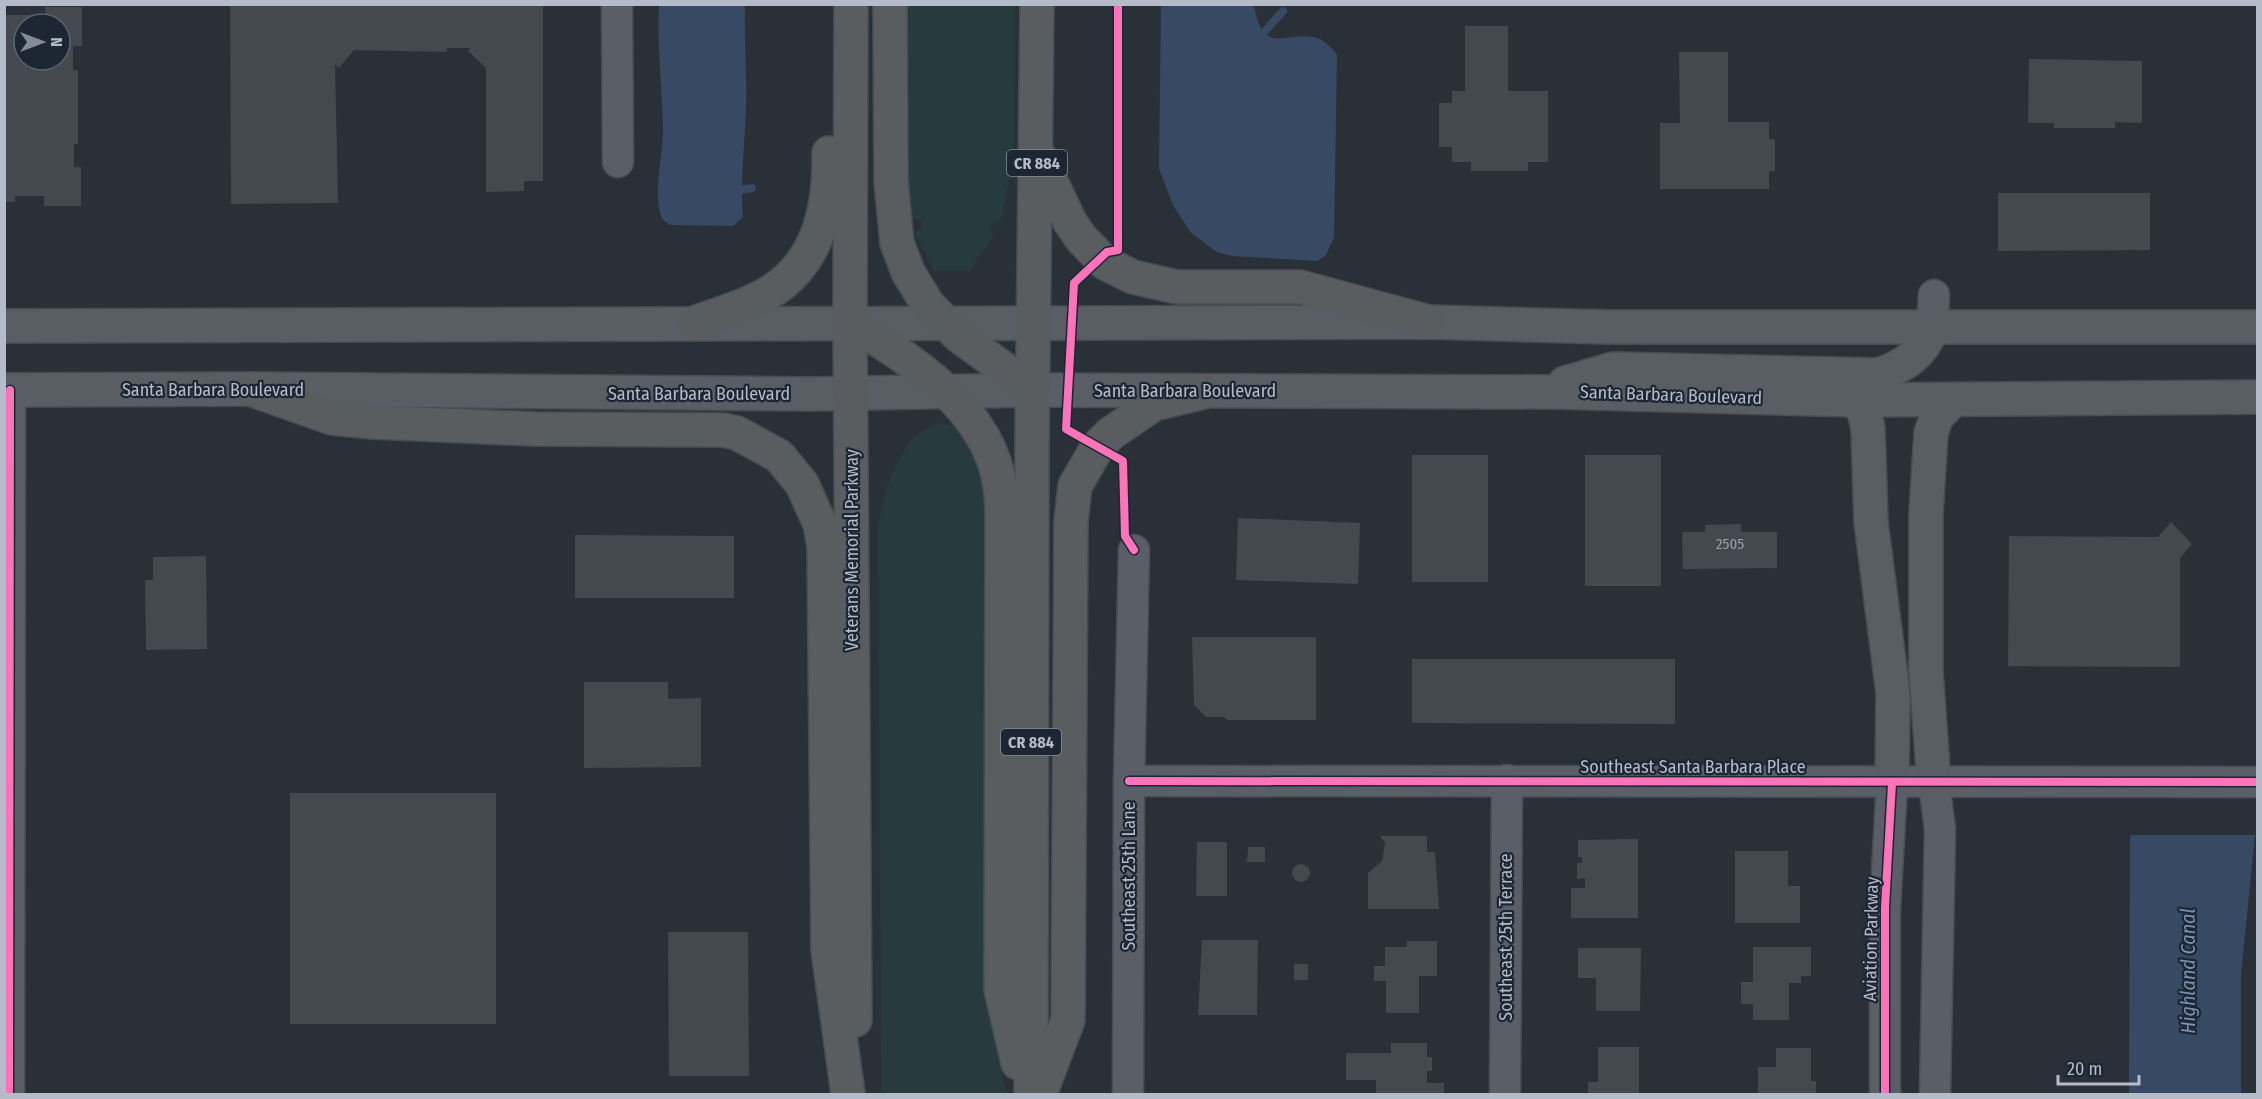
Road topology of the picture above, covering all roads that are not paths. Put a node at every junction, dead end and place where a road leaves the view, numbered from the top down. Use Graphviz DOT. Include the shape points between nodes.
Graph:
graph roads {
  1 [pos="617,4"];
  2 [pos="828,4"];
  3 [pos="851,4"];
  4 [pos="890,4"];
  5 [pos="1037,4"];
  6 [pos="1037,151"];
  7 [pos="618,162"];
  8 [pos="1934,296"];
  9 [pos="850,321"];
  10 [pos="1429,321"];
  11 [pos="945,322"];
  12 [pos="1035,322"];
  13 [pos="694,323"];
  14 [pos="4,326"];
  15 [pos="2258,327"];
  16 [pos="1932,328"];
  17 [pos="250,389"];
  18 [pos="7,390"];
  19 [pos="1033,390"];
  20 [pos="944,392"];
  21 [pos="1204,392"];
  22 [pos="1535,392"];
  23 [pos="851,393"];
  24 [pos="2258,397"];
  25 [pos="1857,400"];
  26 [pos="1953,400"];
  27 [pos="1134,550"];
  28 [pos="7,779"];
  29 [pos="1507,780"];
  30 [pos="1129,781"];
  31 [pos="2258,782"];
  32 [pos="1892,783"];
  33 [pos="1934,783"];
  34 [pos="9,1095"];
  35 [pos="848,1095"];
  36 [pos="857,1095"];
  37 [pos="1025,1095"];
  38 [pos="1030,1095"];
  39 [pos="1040,1095"];
  40 [pos="1128,1095"];
  41 [pos="1505,1095"];
  42 [pos="1885,1095"];
  43 [pos="1935,1095"];
  1 -- 7 [label="street"];
  2 -- 13 [label="highway" via="830,187 820,233 796,269 768,294"];
  3 -- 9 [label="highway, Veterans Memorial Parkway"];
  4 -- 11 [label="highway" via="893,222 908,272 928,305"];
  5 -- 6 [label="highway, CR 884"];
  6 -- 10 [label="highway" via="1081,238 1105,262 1133,277 1177,287 1300,287"];
  6 -- 12 [label="highway, CR 884"];
  8 -- 16 [label="street"];
  9 -- 11 [label="main road"];
  9 -- 13 [label="main road"];
  9 -- 20 [label="highway" via="905,358"];
  9 -- 23 [label="highway, Veterans Memorial Parkway"];
  10 -- 12 [label="main road"];
  10 -- 16 [label="main road" via="1609,327"];
  11 -- 12 [label="main road"];
  11 -- 19 [label="highway"];
  12 -- 19 [label="highway, CR 884"];
  13 -- 14 [label="main road"];
  15 -- 16 [label="main road"];
  16 -- 22 [label="main road" via="1920,351 1902,366 1879,375 1613,369"];
  17 -- 18 [label="main road, Santa Barbara Boulevard"];
  17 -- 23 [label="main road, Santa Barbara Boulevard"];
  17 -- 35 [label="highway" via="332,418 373,422 535,429 723,430 769,449 787,465 812,503 824,547 828,950"];
  18 -- 28 [label="street"];
  19 -- 20 [label="main road, Santa Barbara Boulevard"];
  19 -- 21 [label="main road, Santa Barbara Boulevard"];
  19 -- 38 [label="highway, CR 884"];
  20 -- 23 [label="main road, Santa Barbara Boulevard"];
  20 -- 37 [label="highway" via="981,432 1000,484 1001,990"];
  21 -- 22 [label="main road, Santa Barbara Boulevard"];
  21 -- 39 [label="highway" via="1154,404 1133,416 1098,446 1075,486 1071,520 1068,1020"];
  22 -- 25 [label="main road, Santa Barbara Boulevard"];
  23 -- 36 [label="highway, Veterans Memorial Parkway"];
  24 -- 26 [label="main road, Santa Barbara Boulevard"];
  25 -- 26 [label="main road, Santa Barbara Boulevard"];
  25 -- 32 [label="main road, Aviation Parkway" via="1868,429 1871,522 1893,693"];
  26 -- 33 [label="main road" via="1937,416 1931,433 1926,513 1926,672"];
  27 -- 30 [label="street, Southeast 25th Lane"];
  28 -- 34 [label="street"];
  29 -- 30 [label="street, Southeast Santa Barbara Place"];
  29 -- 32 [label="street, Southeast Santa Barbara Place"];
  29 -- 41 [label="street, Southeast 25th Terrace"];
  30 -- 40 [label="street, Southeast 25th Lane"];
  31 -- 33 [label="street, Southeast Santa Barbara Place"];
  32 -- 33 [label="street, Southeast Santa Barbara Place"];
  32 -- 42 [label="street, Aviation Parkway" via="1885,908"];
  33 -- 43 [label="street" via="1941,829"];
}
